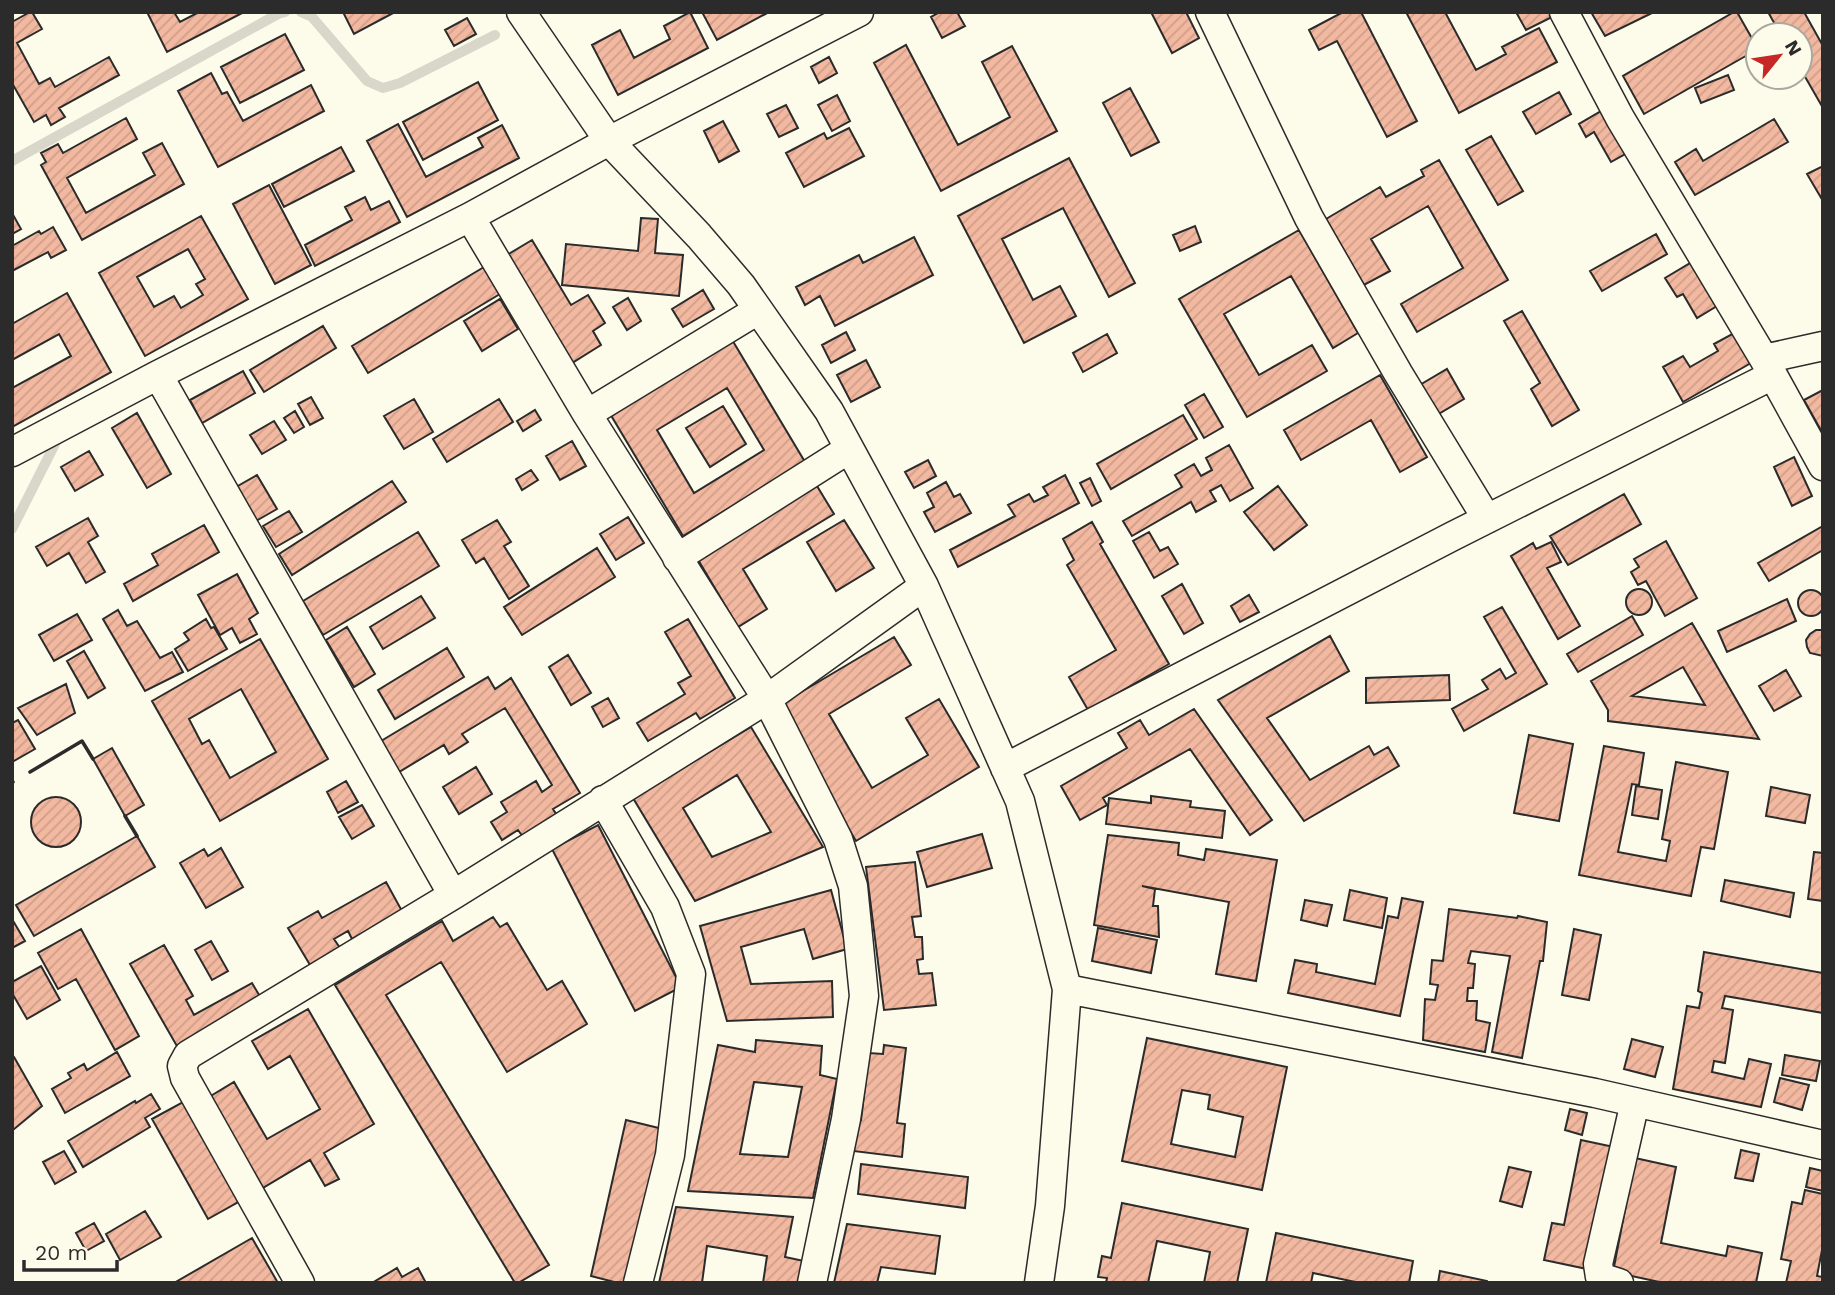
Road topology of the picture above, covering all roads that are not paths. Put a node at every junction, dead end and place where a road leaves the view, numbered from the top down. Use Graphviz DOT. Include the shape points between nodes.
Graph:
graph roads {
  1 [pos="521,12"];
  2 [pos="859,12"];
  3 [pos="1210,12"];
  4 [pos="1564,12"];
  5 [pos="609,141"];
  6 [pos="470,217"];
  7 [pos="758,310"];
  8 [pos="1823,345"];
  9 [pos="1768,367"];
  10 [pos="158,375"];
  11 [pos="587,414"];
  12 [pos="849,449"];
  13 [pos="12,452"];
  14 [pos="1823,466"];
  15 [pos="1488,519"];
  16 [pos="677,558"];
  17 [pos="924,586"];
  18 [pos="767,699"];
  19 [pos="1005,768"];
  20 [pos="603,800"];
  21 [pos="453,895"];
  22 [pos="1067,989"];
  23 [pos="1635,1102"];
  24 [pos="1823,1146"];
  25 [pos="300,1283"];
  26 [pos="638,1283"];
  27 [pos="812,1283"];
  28 [pos="1038,1283"];
  29 [pos="1619,1283"];
  1 -- 5 [label="street"];
  2 -- 5 [label="street"];
  3 -- 15 [label="street" via="1309,218"];
  4 -- 9 [label="street" via="1620,118"];
  5 -- 6 [label="street"];
  5 -- 7 [label="street" via="699,236"];
  6 -- 10 [label="street"];
  6 -- 11 [label="street"];
  7 -- 11 [label="street"];
  7 -- 12 [label="street" via="829,411"];
  8 -- 9 [label="street"];
  9 -- 14 [label="street"];
  9 -- 15 [label="street"];
  10 -- 13 [label="street"];
  10 -- 21 [label="street"];
  11 -- 16 [label="street"];
  12 -- 16 [label="street"];
  12 -- 17 [label="street"];
  15 -- 19 [label="street"];
  16 -- 18 [label="street"];
  17 -- 18 [label="street"];
  17 -- 19 [label="street"];
  18 -- 20 [label="street"];
  18 -- 27 [label="street" via="838,839 853,886 862,960 864,996 846,1119"];
  19 -- 22 [label="street" via="1020,801"];
  20 -- 21 [label="street"];
  20 -- 26 [label="street" via="665,907 691,974 670,1155"];
  21 -- 25 [label="street" via="184,1060 185,1078"];
  22 -- 23 [label="street"];
  22 -- 28 [label="street" via="1050,1206"];
  23 -- 24 [label="street"];
  23 -- 29 [label="street" via="1598,1264 1600,1277"];
}
